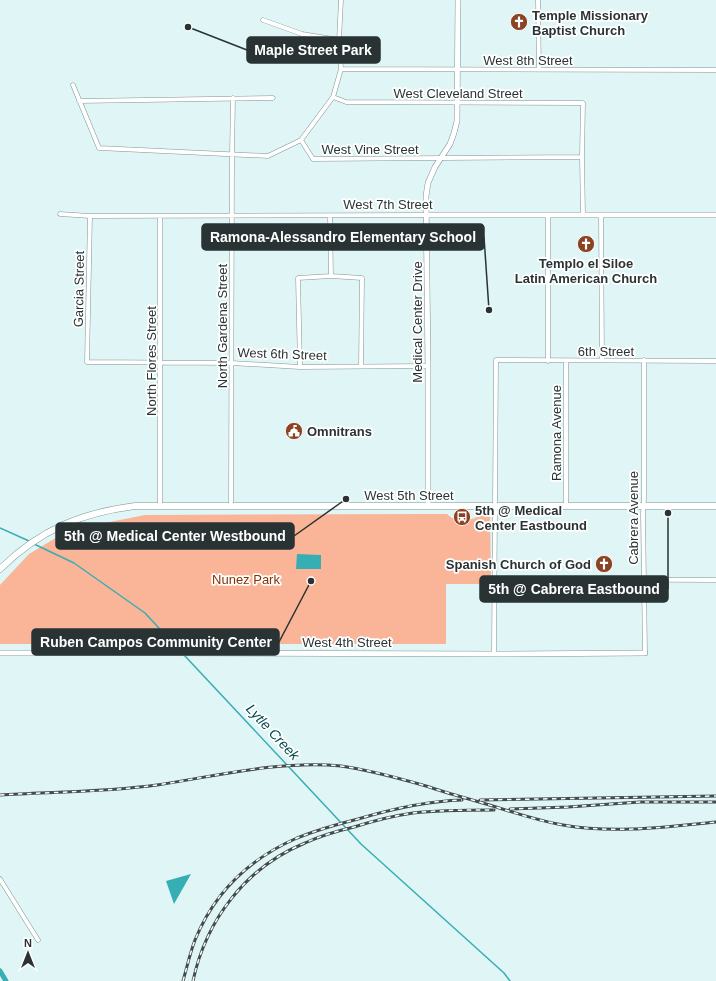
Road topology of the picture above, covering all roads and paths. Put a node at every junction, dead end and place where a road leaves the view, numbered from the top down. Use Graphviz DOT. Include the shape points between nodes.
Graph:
graph roads {
  1 [pos="341,0"];
  2 [pos="458,0"];
  3 [pos="538,0"];
  4 [pos="263,20"];
  5 [pos="339,40"];
  6 [pos="457,69"];
  7 [pos="341,70"];
  8 [pos="539,70"];
  9 [pos="716,70"];
  10 [pos="73,85"];
  11 [pos="333,97"];
  12 [pos="233,98"];
  13 [pos="273,98"];
  14 [pos="79,101"];
  15 [pos="457,103"];
  16 [pos="301,140"];
  17 [pos="232,155"];
  18 [pos="582,157"];
  19 [pos="441,158"];
  20 [pos="60,214"];
  21 [pos="426,215"];
  22 [pos="548,215"];
  23 [pos="583,215"];
  24 [pos="602,215"];
  25 [pos="716,215"];
  26 [pos="90,216"];
  27 [pos="160,216"];
  28 [pos="232,216"];
  29 [pos="330,216"];
  30 [pos="331,276"];
  31 [pos="548,360"];
  32 [pos="602,360"];
  33 [pos="644,360"];
  34 [pos="716,360"];
  35 [pos="566,361"];
  36 [pos="87,362"];
  37 [pos="161,362"];
  38 [pos="232,363"];
  39 [pos="361,366"];
  40 [pos="428,366"];
  41 [pos="300,367"];
  42 [pos="160,506"];
  43 [pos="231,506"];
  44 [pos="428,506"];
  45 [pos="494,506"];
  46 [pos="566,506"];
  47 [pos="644,506"];
  48 [pos="716,506"];
  49 [pos="0,569"];
  50 [pos="494,579"];
  51 [pos="644,580"];
  52 [pos="716,580"];
  53 [pos="0,653"];
  54 [pos="645,653"];
  55 [pos="494,654"];
  56 [pos="574,654"];
  57 [pos="0,879"];
  58 [pos="38,940"];
  1 -- 5 [label="street"];
  2 -- 6 [label="street, Medical Center Drive"];
  3 -- 8 [label="street"];
  4 -- 5 [label="street" via="302,34"];
  5 -- 7 [label="street"];
  6 -- 7 [label="street, West 8th Street"];
  6 -- 8 [label="street, West 8th Street"];
  6 -- 15 [label="street, Medical Center Drive"];
  7 -- 11 [label="street"];
  8 -- 9 [label="street, West 8th Street"];
  10 -- 14 [label="street"];
  11 -- 15 [label="street, West Cleveland Street" via="346,102"];
  11 -- 16 [label="street"];
  12 -- 13 [label="street"];
  12 -- 14 [label="street"];
  12 -- 17 [label="street, North Gardena Street"];
  14 -- 17 [label="street" via="99,148"];
  15 -- 18 [label="street, West Cleveland Street" via="583,103"];
  15 -- 19 [label="street, Medical Center Drive" via="454,133"];
  16 -- 17 [label="street" via="268,156"];
  16 -- 19 [label="street, West Vine Street" via="313,158"];
  17 -- 28 [label="street, North Gardena Street"];
  18 -- 19 [label="street, West Vine Street"];
  18 -- 23 [label="street"];
  19 -- 21 [label="street, Medical Center Drive" via="428,183"];
  20 -- 26 [label="street, West 7th Street"];
  21 -- 22 [label="street, West 7th Street"];
  21 -- 29 [label="street, West 7th Street"];
  21 -- 40 [label="street, Medical Center Drive"];
  22 -- 23 [label="street, West 7th Street"];
  22 -- 31 [label="street"];
  23 -- 24 [label="street, West 7th Street"];
  24 -- 25 [label="street, West 7th Street"];
  24 -- 32 [label="street"];
  26 -- 27 [label="street, West 7th Street"];
  26 -- 36 [label="street, Garcia Street"];
  27 -- 28 [label="street, West 7th Street"];
  27 -- 37 [label="street, North Flores Street"];
  28 -- 29 [label="street, West 7th Street"];
  28 -- 38 [label="street, North Gardena Street"];
  29 -- 30 [label="street"];
  30 -- 39 [label="street" via="362,278"];
  30 -- 41 [label="street" via="298,278"];
  31 -- 35 [label="street, 6th Street"];
  31 -- 45 [label="street, 6th Street" via="496,360"];
  32 -- 33 [label="street, 6th Street"];
  32 -- 35 [label="street, 6th Street"];
  33 -- 34 [label="street, 6th Street"];
  33 -- 47 [label="street, Cabrera Avenue"];
  35 -- 46 [label="street, Ramona Avenue"];
  36 -- 37 [label="street, West 6th Street"];
  37 -- 38 [label="street, West 6th Street"];
  37 -- 42 [label="street, North Flores Street"];
  38 -- 41 [label="street, West 6th Street"];
  38 -- 43 [label="street, North Gardena Street"];
  39 -- 40 [label="street, West 6th Street"];
  39 -- 41 [label="street, West 6th Street"];
  40 -- 44 [label="street, Medical Center Drive"];
  42 -- 43 [label="main road, West 5th Street"];
  42 -- 49 [label="main road, West 5th Street" via="134,506 99,512 78,519 48,532 29,544"];
  43 -- 44 [label="main road, West 5th Street"];
  44 -- 45 [label="main road, West 5th Street"];
  45 -- 46 [label="main road, West 5th Street"];
  45 -- 50 [label="street"];
  46 -- 47 [label="main road, West 5th Street"];
  47 -- 48 [label="main road, West 5th Street"];
  47 -- 51 [label="street, Cabrera Avenue"];
  50 -- 51 [label="street"];
  50 -- 55 [label="street"];
  51 -- 52 [label="street"];
  51 -- 54 [label="street, Cabrera Avenue"];
  53 -- 55 [label="street, West 4th Street"];
  54 -- 56 [label="street, Cabrera Avenue"];
  55 -- 56 [label="street, West 4th Street"];
  57 -- 58 [label="street"];
}
